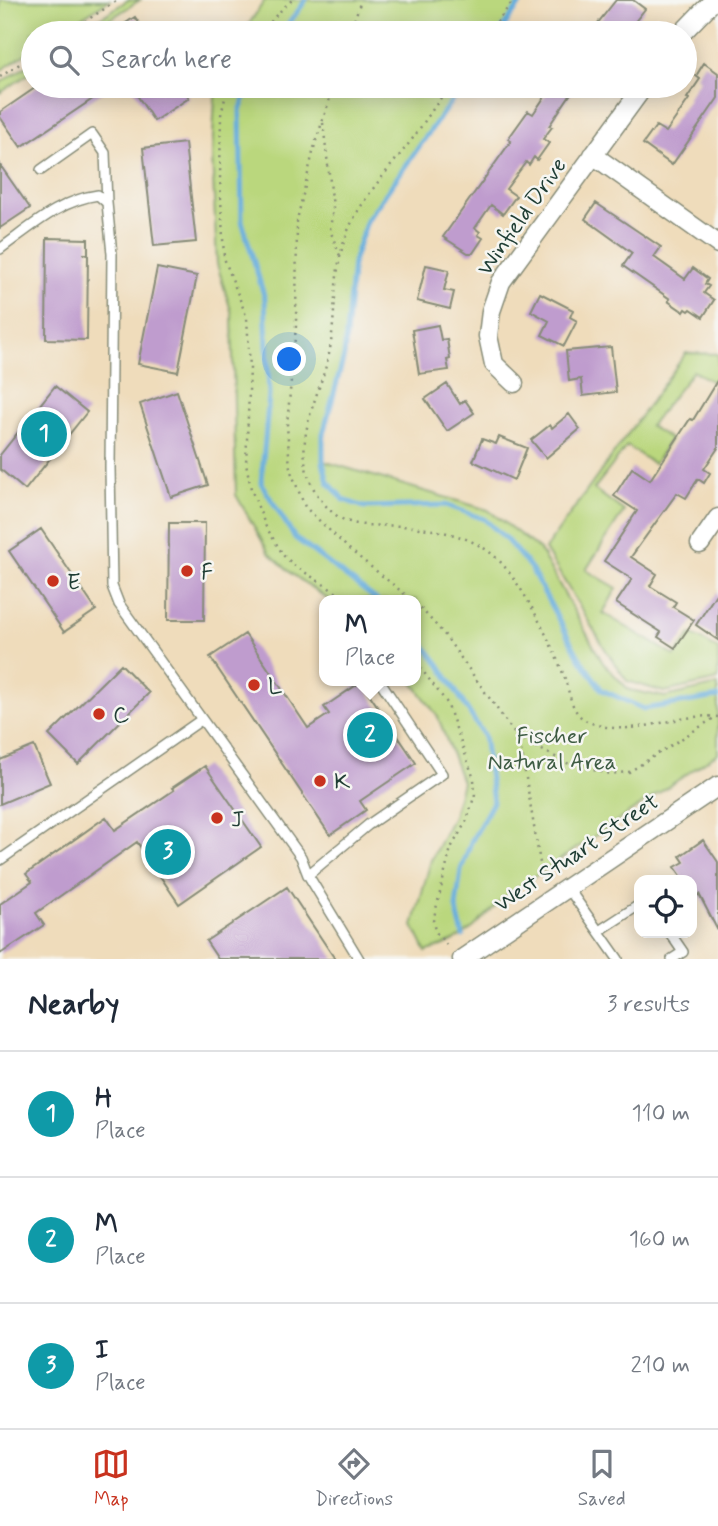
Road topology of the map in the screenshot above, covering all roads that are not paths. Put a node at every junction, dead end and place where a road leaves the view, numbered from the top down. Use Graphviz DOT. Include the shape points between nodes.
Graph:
graph roads {
  1 [pos="714,0"];
  2 [pos="694,21"];
  3 [pos="635,98"];
  4 [pos="593,155"];
  5 [pos="41,170"];
  6 [pos="107,204"];
  7 [pos="718,244"];
  8 [pos="0,249"];
  9 [pos="514,383"];
  10 [pos="718,517"];
  11 [pos="700,544"];
  12 [pos="383,686"];
  13 [pos="201,720"];
  14 [pos="718,786"];
  15 [pos="0,860"];
  16 [pos="308,875"];
  17 [pos="568,888"];
  18 [pos="634,908"];
  19 [pos="599,931"];
  20 [pos="673,938"];
  21 [pos="456,953"];
  22 [pos="359,959"];
  23 [pos="618,959"];
  24 [pos="672,959"];
  1 -- 2 [label="street"];
  3 -- 4 [label="street, Winfield Drive"];
  4 -- 7 [label="street"];
  4 -- 9 [label="street, Winfield Drive" via="501,282 488,336 494,363"];
  5 -- 6 [label="lane" via="92,134 105,153"];
  6 -- 8 [label="lane" via="98,195 82,197 61,206"];
  6 -- 13 [label="lane" via="112,254 112,586 119,604"];
  10 -- 11 [label="street"];
  12 -- 16 [label="lane" via="442,774 368,825"];
  13 -- 15 [label="lane"];
  13 -- 16 [label="lane" via="301,857"];
  14 -- 17 [label="street, West Stuart Street"];
  16 -- 22 [label="lane"];
  17 -- 19 [label="lane"];
  17 -- 21 [label="street, West Stuart Street"];
  18 -- 19 [label="lane"];
  19 -- 23 [label="lane"];
  20 -- 24 [label="lane" via="682,952"];
}
